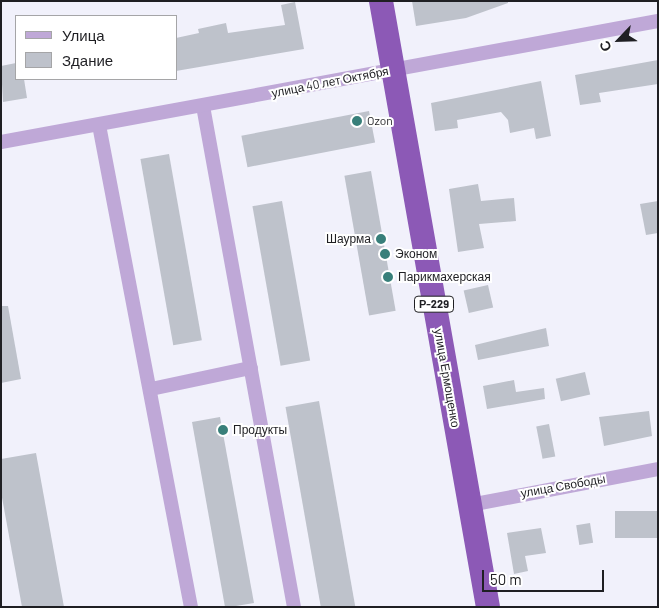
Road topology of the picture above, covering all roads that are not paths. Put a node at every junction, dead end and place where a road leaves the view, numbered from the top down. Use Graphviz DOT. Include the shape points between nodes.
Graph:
graph roads {
  1 [pos="381,1"];
  2 [pos="658,21"];
  3 [pos="393,69"];
  4 [pos="203,106"];
  5 [pos="99,124"];
  6 [pos="1,142"];
  7 [pos="251,368"];
  8 [pos="151,389"];
  9 [pos="658,469"];
  10 [pos="470,505"];
  11 [pos="191,607"];
  12 [pos="294,607"];
  13 [pos="488,607"];
  1 -- 3 [label="highway, улица Ермощенко / Р-229"];
  2 -- 3 [label="street, улица 40 лет Октября"];
  3 -- 4 [label="street, улица 40 лет Октября"];
  3 -- 10 [label="highway, улица Ермощенко / Р-229"];
  4 -- 5 [label="street, улица 40 лет Октября"];
  4 -- 7 [label="street"];
  5 -- 6 [label="street, улица 40 лет Октября"];
  5 -- 8 [label="street"];
  7 -- 8 [label="street"];
  7 -- 12 [label="street"];
  8 -- 11 [label="street"];
  9 -- 10 [label="street, улица Свободы"];
  10 -- 13 [label="highway, улица Ермощенко / Р-229"];
}
